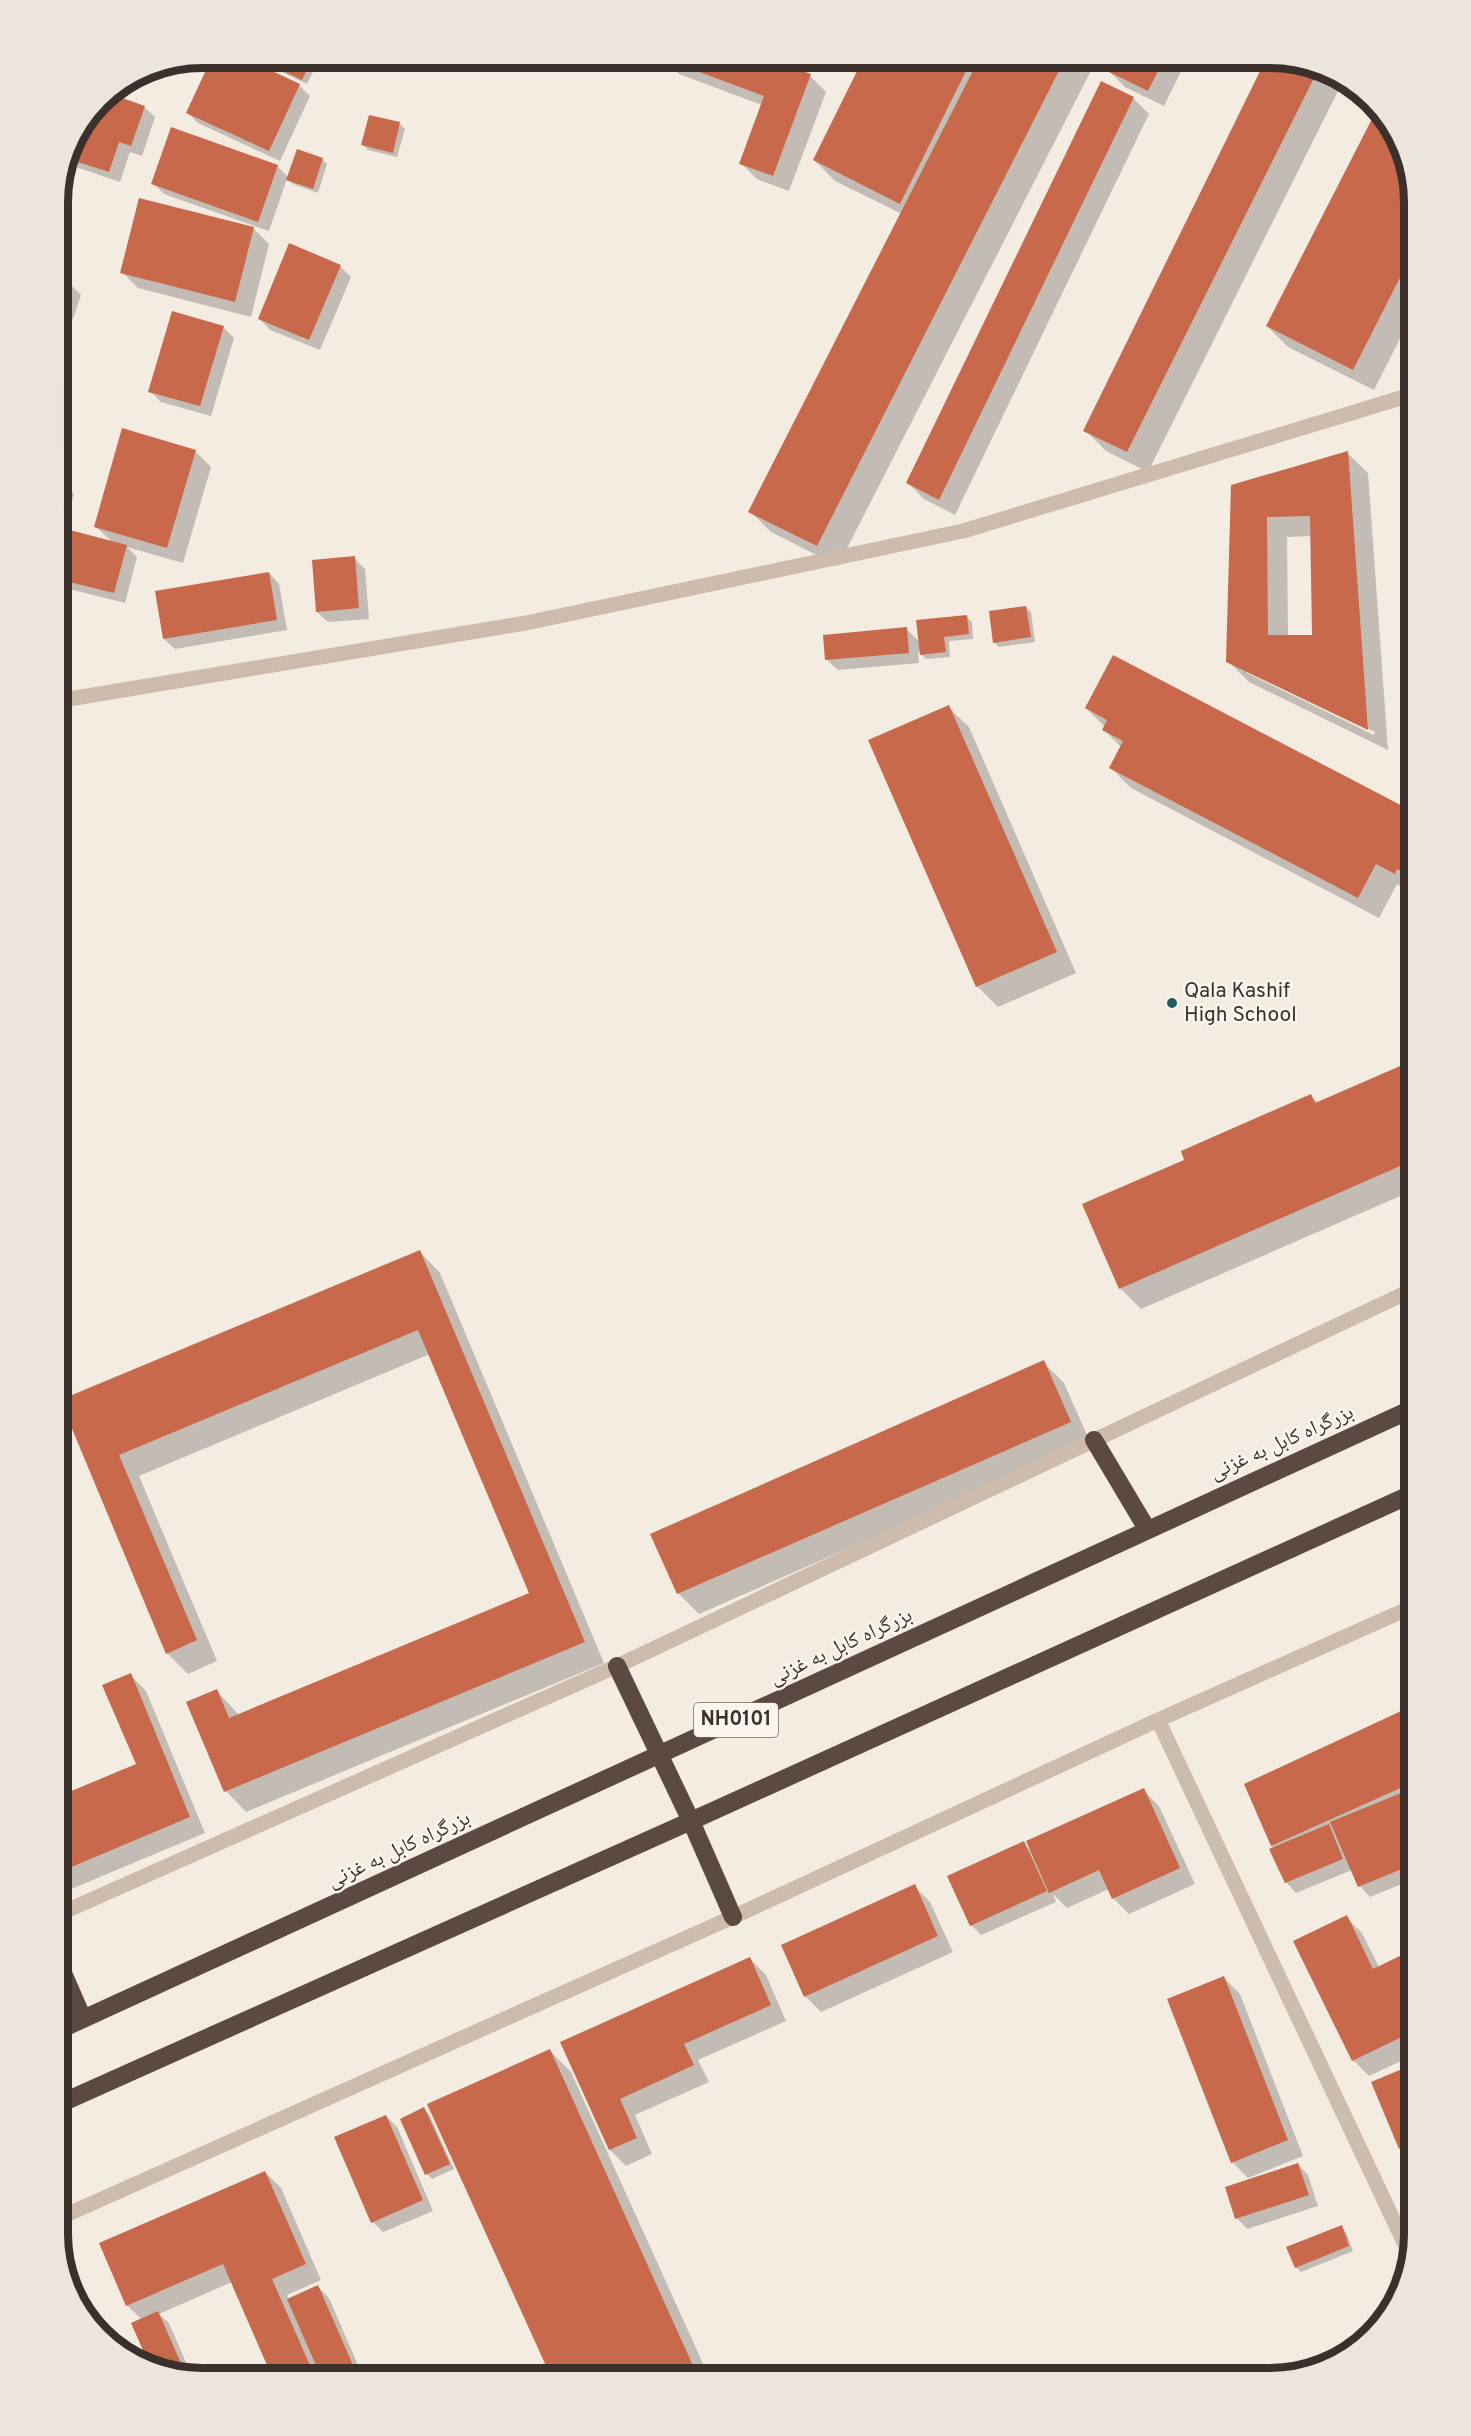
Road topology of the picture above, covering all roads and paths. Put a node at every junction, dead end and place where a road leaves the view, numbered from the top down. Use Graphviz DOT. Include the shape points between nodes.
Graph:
graph roads {
  1 [pos="1403,397"];
  2 [pos="68,699"];
  3 [pos="1403,1294"];
  4 [pos="1403,1413"];
  5 [pos="1094,1440"];
  6 [pos="1403,1498"];
  7 [pos="1147,1530"];
  8 [pos="1403,1611"];
  9 [pos="616,1666"];
  10 [pos="1158,1720"];
  11 [pos="660,1756"];
  12 [pos="691,1821"];
  13 [pos="68,1911"];
  14 [pos="733,1917"];
  15 [pos="68,1985"];
  16 [pos="82,2019"];
  17 [pos="68,2026"];
  18 [pos="68,2100"];
  19 [pos="68,2214"];
  20 [pos="1403,2242"];
  1 -- 2 [label="street" via="963,531 526,623"];
  3 -- 5 [label="street"];
  4 -- 7 [label="highway, بزرگراه کابل به غزنی / NH0101"];
  5 -- 7 [label="highway"];
  5 -- 9 [label="street"];
  6 -- 12 [label="highway"];
  7 -- 11 [label="highway, بزرگراه کابل به غزنی / NH0101"];
  8 -- 10 [label="street"];
  9 -- 11 [label="highway"];
  9 -- 13 [label="street"];
  10 -- 14 [label="street"];
  10 -- 20 [label="street"];
  11 -- 12 [label="highway"];
  11 -- 16 [label="highway, بزرگراه کابل به غزنی / NH0101"];
  12 -- 14 [label="highway"];
  12 -- 18 [label="highway"];
  14 -- 19 [label="street"];
  15 -- 16 [label="highway"];
  16 -- 17 [label="highway, بزرگراه کابل به غزنی / NH0101"];
}
